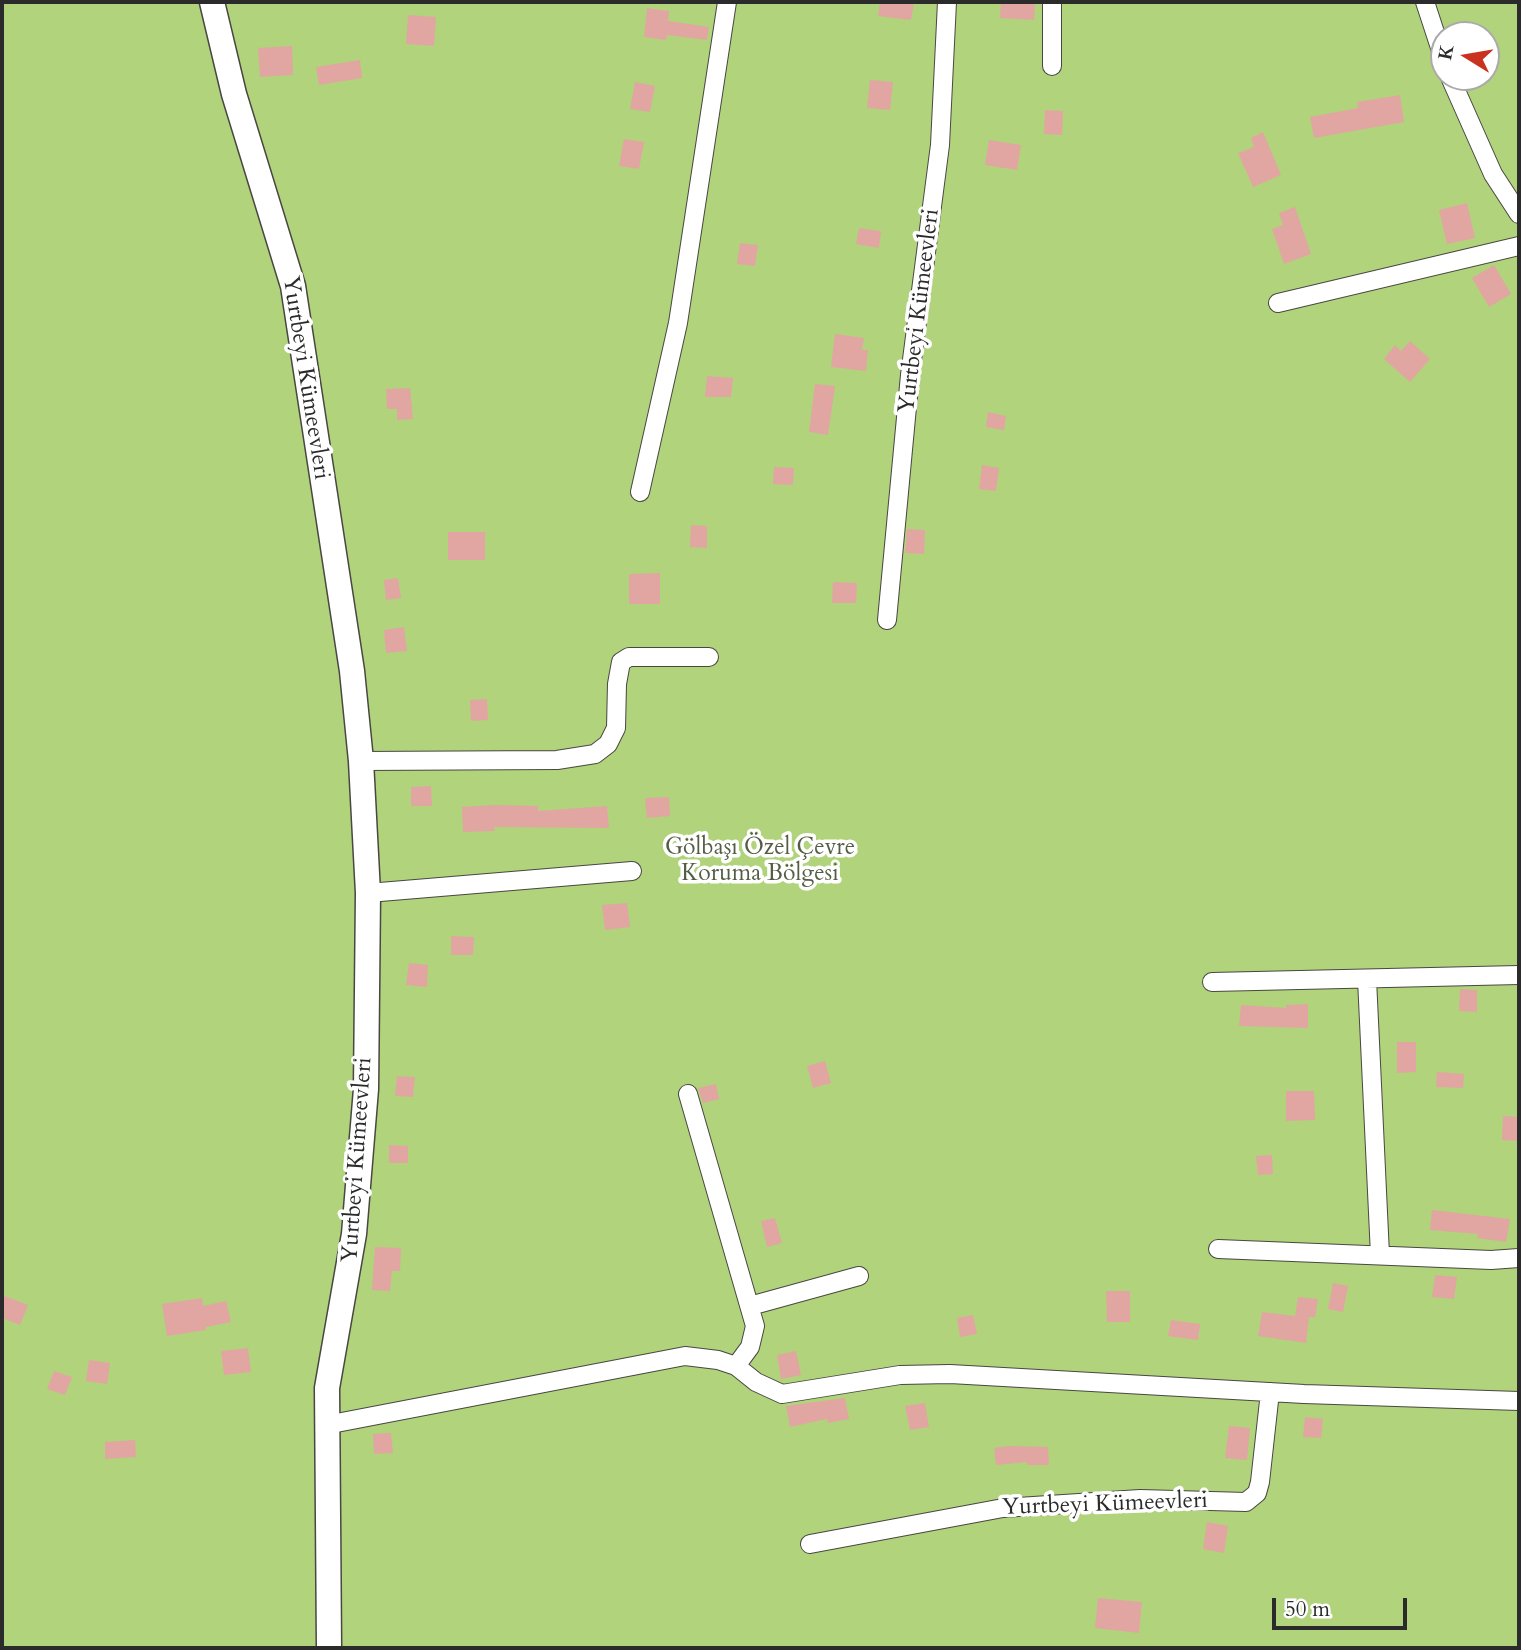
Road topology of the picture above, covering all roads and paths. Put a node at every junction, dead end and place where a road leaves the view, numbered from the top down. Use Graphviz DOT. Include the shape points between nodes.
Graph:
graph roads {
  1 [pos="212,2"];
  2 [pos="727,2"];
  3 [pos="947,2"];
  4 [pos="1052,2"];
  5 [pos="1425,2"];
  6 [pos="1431,21"];
  7 [pos="1052,66"];
  8 [pos="1456,91"];
  9 [pos="1519,214"];
  10 [pos="1519,246"];
  11 [pos="1278,303"];
  12 [pos="640,492"];
  13 [pos="887,620"];
  14 [pos="709,657"];
  15 [pos="361,761"];
  16 [pos="632,871"];
  17 [pos="368,893"];
  18 [pos="1519,975"];
  19 [pos="1367,979"];
  20 [pos="1212,982"];
  21 [pos="688,1094"];
  22 [pos="1218,1249"];
  23 [pos="1380,1255"];
  24 [pos="1519,1258"];
  25 [pos="859,1276"];
  26 [pos="750,1306"];
  27 [pos="736,1366"];
  28 [pos="1270,1392"];
  29 [pos="1519,1401"];
  30 [pos="326,1425"];
  31 [pos="810,1544"];
  32 [pos="329,1648"];
  1 -- 15 [label="street, Yurtbeyi Kümeevleri" via="234,94 293,286 352,671"];
  2 -- 12 [label="street" via="678,323"];
  3 -- 13 [label="street, Yurtbeyi Kümeevleri" via="940,145 910,375"];
  4 -- 7 [label="street"];
  5 -- 6 [label="street"];
  8 -- 9 [label="street" via="1493,174"];
  10 -- 11 [label="street"];
  14 -- 15 [label="street" via="629,657 621,663 615,728 608,744 595,754 557,760"];
  15 -- 17 [label="street, Yurtbeyi Kümeevleri"];
  16 -- 17 [label="street"];
  17 -- 30 [label="street, Yurtbeyi Kümeevleri" via="366,1088 360,1171 348,1276 329,1370"];
  18 -- 19 [label="street"];
  19 -- 20 [label="street"];
  19 -- 23 [label="street"];
  21 -- 26 [label="street"];
  22 -- 23 [label="street"];
  23 -- 24 [label="street"];
  25 -- 26 [label="street"];
  26 -- 27 [label="street" via="755,1335"];
  27 -- 28 [label="street" via="782,1394 900,1375 950,1374"];
  27 -- 30 [label="street" via="685,1356 635,1363"];
  28 -- 29 [label="street"];
  28 -- 31 [label="street, Yurtbeyi Kümeevleri" via="1260,1482 1257,1493 1246,1502 1140,1499 1003,1507"];
  30 -- 32 [label="street, Yurtbeyi Kümeevleri"];
}
